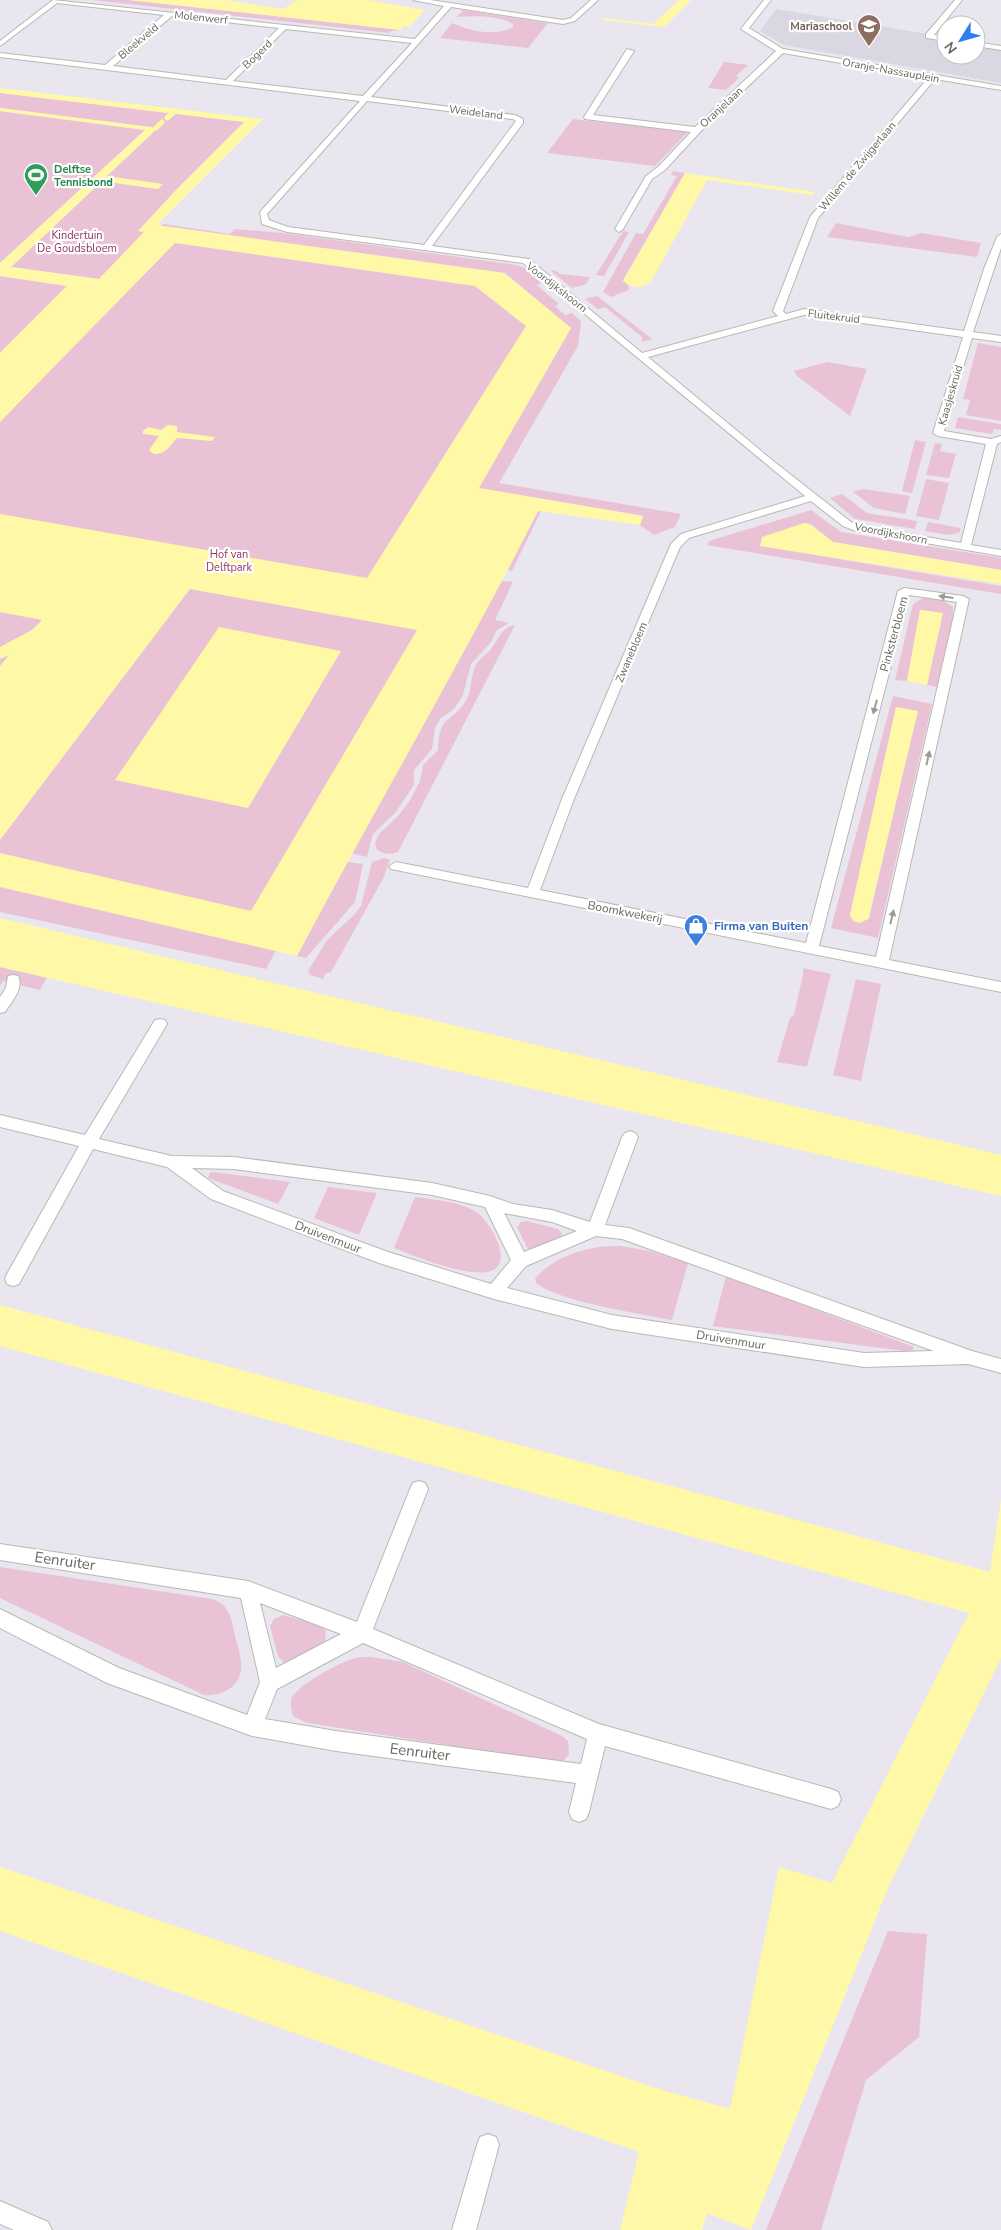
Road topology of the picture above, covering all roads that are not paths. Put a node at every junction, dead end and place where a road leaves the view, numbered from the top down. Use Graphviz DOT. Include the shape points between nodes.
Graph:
graph roads {
  1 [pos="416,0"];
  2 [pos="595,0"];
  3 [pos="768,0"];
  4 [pos="959,0"];
  5 [pos="449,5"];
  6 [pos="170,14"];
  7 [pos="946,15"];
  8 [pos="285,26"];
  9 [pos="936,28"];
  10 [pos="936,37"];
  11 [pos="417,40"];
  12 [pos="0,44"];
  13 [pos="986,46"];
  14 [pos="1001,48"];
  15 [pos="630,51"];
  16 [pos="781,51"];
  17 [pos="0,55"];
  18 [pos="107,68"];
  19 [pos="932,78"];
  20 [pos="228,82"];
  21 [pos="1001,88"];
  22 [pos="365,98"];
  23 [pos="696,130"];
  24 [pos="619,229"];
  25 [pos="1001,237"];
  26 [pos="427,248"];
  27 [pos="783,317"];
  28 [pos="968,334"];
  29 [pos="1001,339"];
  30 [pos="641,356"];
  31 [pos="996,440"];
  32 [pos="812,497"];
  33 [pos="966,547"];
  34 [pos="1001,553"];
  35 [pos="396,866"];
  36 [pos="532,894"];
  37 [pos="811,949"];
  38 [pos="881,964"];
  39 [pos="13,980"];
  40 [pos="1001,987"];
  41 [pos="0,1008"];
  42 [pos="160,1024"];
  43 [pos="0,1120"];
  44 [pos="630,1137"];
  45 [pos="89,1142"];
  46 [pos="172,1162"];
  47 [pos="490,1202"];
  48 [pos="595,1230"];
  49 [pos="520,1261"];
  50 [pos="13,1279"];
  51 [pos="494,1292"];
  52 [pos="972,1358"];
  53 [pos="1001,1366"];
  54 [pos="419,1489"];
  55 [pos="0,1552"];
  56 [pos="248,1590"];
  57 [pos="0,1618"];
  58 [pos="362,1633"];
  59 [pos="270,1682"];
  60 [pos="252,1726"];
  61 [pos="598,1734"];
  62 [pos="589,1775"];
  63 [pos="831,1799"];
  64 [pos="579,1812"];
  65 [pos="488,2145"];
  66 [pos="0,2212"];
  67 [pos="40,2230"];
  68 [pos="464,2230"];
  1 -- 5 [label="street"];
  2 -- 5 [label="street" via="572,20 563,22"];
  3 -- 16 [label="street" via="745,29"];
  4 -- 7 [label="street"];
  5 -- 11 [label="street, Voordijkshoorn"];
  6 -- 8 [label="street, Molenwerf"];
  6 -- 12 [label="street, Molenwerf" via="56,1"];
  6 -- 18 [label="street, Bleekveld"];
  8 -- 11 [label="street, Molenwerf"];
  8 -- 20 [label="street, Bogerd"];
  9 -- 10 [label="street" via="929,36"];
  11 -- 22 [label="street, Voordijkshoorn"];
  13 -- 14 [label="street"];
  15 -- 23 [label="street" via="588,117"];
  16 -- 19 [label="street, Oranje-Nassauplein"];
  16 -- 23 [label="street, Oranjelaan"];
  17 -- 18 [label="street"];
  18 -- 20 [label="street"];
  19 -- 21 [label="street, Oranje-Nassauplein"];
  19 -- 27 [label="street, Willem de Zwijgerlaan" via="814,217 778,311"];
  20 -- 22 [label="street"];
  22 -- 26 [label="street, Weideland" via="514,117 520,121"];
  22 -- 26 [label="street, Voordijkshoorn" via="263,214 265,222 287,229"];
  23 -- 24 [label="street, Oranjelaan" via="649,178"];
  25 -- 28 [label="street"];
  26 -- 30 [label="street, Voordijkshoorn" via="526,261"];
  27 -- 28 [label="street, Fluitekruid" via="804,312"];
  27 -- 30 [label="street, Fluitekruid"];
  28 -- 29 [label="street, Fluitekruid"];
  28 -- 31 [label="street, Kaasjeskruid" via="938,433"];
  30 -- 32 [label="street, Voordijkshoorn"];
  31 -- 33 [label="street, Kaasjeskruid"];
  32 -- 33 [label="street, Voordijkshoorn" via="846,524 860,529"];
  32 -- 36 [label="street, Zwanebloem" via="685,536 675,546 568,799"];
  33 -- 34 [label="street, Voordijkshoorn"];
  35 -- 36 [label="street, Boomkwekerij"];
  36 -- 37 [label="street, Boomkwekerij"];
  37 -- 38 [label="street, Boomkwekerij"];
  38 -- 37 [label="street, Pinksterbloem, one-way" via="963,599 904,591"];
  38 -- 40 [label="street, Boomkwekerij"];
  39 -- 41 [label="street" via="13,988"];
  42 -- 45 [label="street"];
  43 -- 45 [label="street, Druivenmuur"];
  44 -- 48 [label="street"];
  45 -- 46 [label="street, Druivenmuur"];
  45 -- 50 [label="street"];
  46 -- 47 [label="street, Druivenmuur" via="234,1163 432,1189"];
  46 -- 51 [label="street, Druivenmuur" via="217,1195 385,1258"];
  47 -- 48 [label="street, Druivenmuur"];
  47 -- 49 [label="street"];
  48 -- 49 [label="street, Druivenmuur"];
  48 -- 52 [label="street, Druivenmuur" via="623,1232"];
  49 -- 51 [label="street, Druivenmuur"];
  51 -- 52 [label="street, Druivenmuur" via="612,1322 864,1360"];
  52 -- 53 [label="street, Druivenmuur"];
  54 -- 58 [label="street"];
  55 -- 56 [label="street, Eenruiter"];
  56 -- 58 [label="street, Eenruiter"];
  56 -- 59 [label="street"];
  57 -- 60 [label="street, Eenruiter" via="114,1676"];
  58 -- 59 [label="street"];
  58 -- 61 [label="street, Eenruiter"];
  59 -- 60 [label="street"];
  60 -- 62 [label="street, Eenruiter" via="336,1741"];
  61 -- 62 [label="street"];
  61 -- 63 [label="street, Eenruiter"];
  62 -- 64 [label="street"];
  65 -- 68 [label="street"];
  66 -- 67 [label="street"];
}
